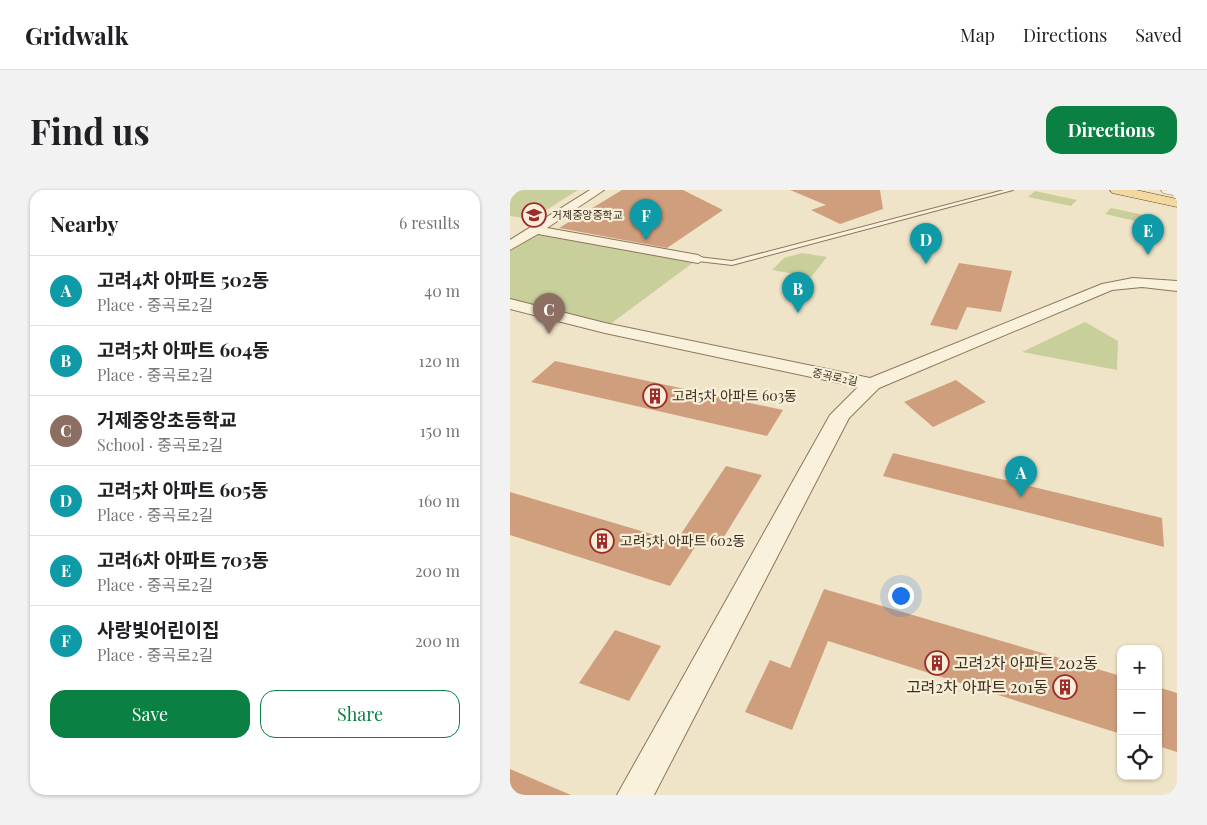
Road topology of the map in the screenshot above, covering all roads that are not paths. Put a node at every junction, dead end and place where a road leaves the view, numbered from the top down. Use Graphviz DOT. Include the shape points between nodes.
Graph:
graph roads {
  1 [pos="598,190"];
  2 [pos="1010,190"];
  3 [pos="1117,190"];
  4 [pos="1146,190"];
  5 [pos="1168,190"];
  6 [pos="1177,192"];
  7 [pos="1177,196"];
  8 [pos="1177,203"];
  9 [pos="536,230"];
  10 [pos="510,246"];
  11 [pos="698,259"];
  12 [pos="1177,286"];
  13 [pos="510,304"];
  14 [pos="872,384"];
  15 [pos="635,795"];
  1 -- 9 [label="street"];
  2 -- 11 [label="lane" via="732,263"];
  3 -- 8 [label="main road"];
  4 -- 7 [label="main road"];
  5 -- 6 [label="street"];
  9 -- 10 [label="street"];
  9 -- 11 [label="street"];
  12 -- 14 [label="street, 중곡로2길" via="1148,281 1106,287"];
  13 -- 14 [label="street, 중곡로2길" via="605,328"];
  14 -- 15 [label="street" via="840,415"];
}
